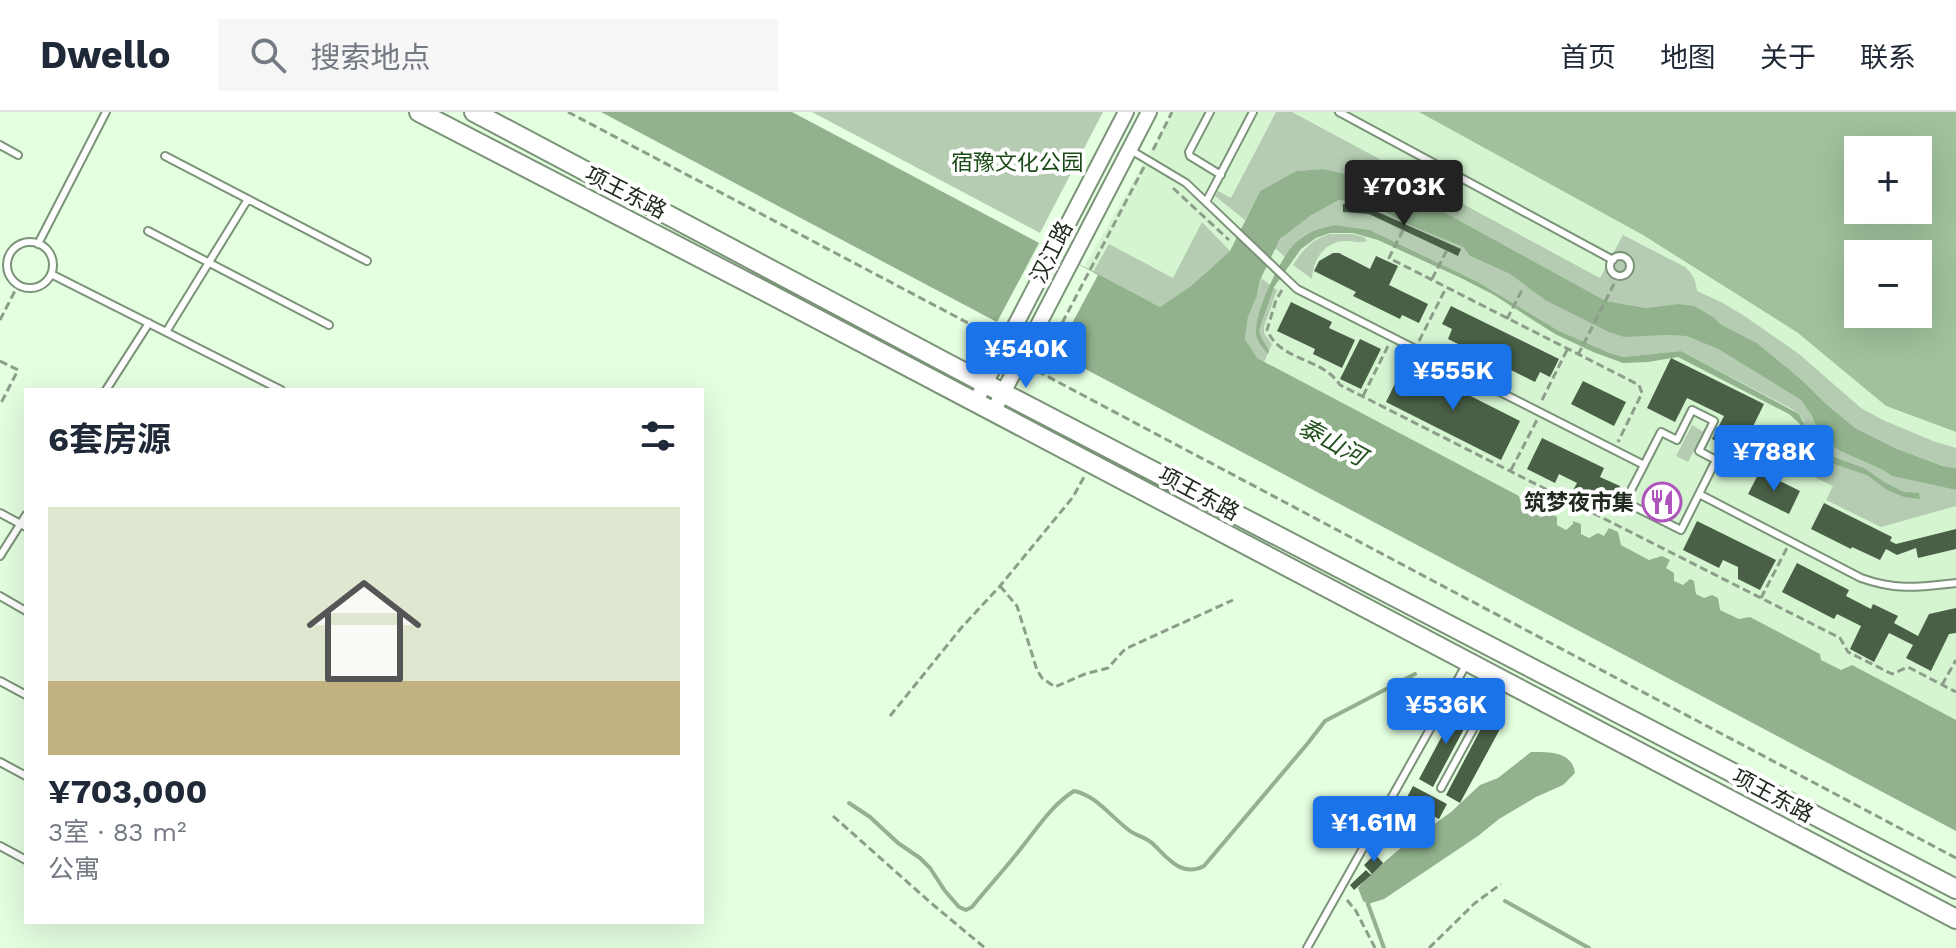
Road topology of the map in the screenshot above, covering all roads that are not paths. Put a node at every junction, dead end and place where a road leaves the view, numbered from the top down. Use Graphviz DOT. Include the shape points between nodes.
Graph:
graph roads {
  1 [pos="106,112"];
  2 [pos="419,112"];
  3 [pos="474,112"];
  4 [pos="1126,112"];
  5 [pos="1149,112"];
  6 [pos="1210,112"];
  7 [pos="1253,112"];
  8 [pos="1339,112"];
  9 [pos="0,145"];
  10 [pos="1129,149"];
  11 [pos="18,155"];
  12 [pos="165,156"];
  13 [pos="1221,175"];
  14 [pos="248,199"];
  15 [pos="1206,202"];
  16 [pos="148,231"];
  17 [pos="38,244"];
  18 [pos="0,249"];
  19 [pos="10,254"];
  20 [pos="1613,260"];
  21 [pos="367,261"];
  22 [pos="209,262"];
  23 [pos="51,274"];
  24 [pos="149,323"];
  25 [pos="329,325"];
  26 [pos="166,332"];
  27 [pos="984,383"];
  28 [pos="109,388"];
  29 [pos="277,388"];
  30 [pos="1003,393"];
  31 [pos="975,403"];
  32 [pos="993,412"];
  33 [pos="1645,462"];
  34 [pos="1699,494"];
  35 [pos="0,513"];
  36 [pos="23,525"];
  37 [pos="0,556"];
  38 [pos="1956,583"];
  39 [pos="0,596"];
  40 [pos="24,610"];
  41 [pos="1468,662"];
  42 [pos="0,681"];
  43 [pos="1450,693"];
  44 [pos="24,694"];
  45 [pos="0,762"];
  46 [pos="24,775"];
  47 [pos="1441,788"];
  48 [pos="0,846"];
  49 [pos="24,859"];
  50 [pos="1956,889"];
  51 [pos="1955,917"];
  52 [pos="1307,948"];
  1 -- 17 [label="lane"];
  2 -- 31 [label="main road, 项王东路"];
  3 -- 27 [label="main road, 项王东路"];
  4 -- 27 [label="street, 汉江路" via="1002,334"];
  5 -- 10 [label="street, 汉江路"];
  6 -- 13 [label="lane" via="1189,152"];
  7 -- 13 [label="lane"];
  8 -- 20 [label="lane"];
  9 -- 11 [label="lane"];
  10 -- 15 [label="lane" via="1186,183"];
  10 -- 30 [label="street, 汉江路"];
  12 -- 14 [label="lane"];
  13 -- 15 [label="lane"];
  14 -- 21 [label="lane"];
  14 -- 22 [label="lane"];
  15 -- 33 [label="lane" via="1297,289"];
  16 -- 22 [label="lane"];
  17 -- 19 [label="lane" via="22,244"];
  17 -- 23 [label="lane" via="50,253"];
  18 -- 19 [label="lane"];
  19 -- 23 [label="lane" via="7,268 18,285 39,286"];
  20 -- 20 [label="lane" via="1611,269 1618,276 1628,273 1625,257"];
  22 -- 25 [label="lane"];
  22 -- 26 [label="lane"];
  23 -- 24 [label="lane"];
  24 -- 26 [label="lane"];
  24 -- 28 [label="lane"];
  26 -- 29 [label="lane"];
  27 -- 30 [label="main road, 项王东路"];
  27 -- 31 [label="street, 汉江路"];
  30 -- 32 [label="street, 汉江路"];
  30 -- 50 [label="main road, 项王东路"];
  31 -- 32 [label="main road, 项王东路"];
  32 -- 41 [label="main road, 项王东路"];
  33 -- 34 [label="lane" via="1625,502 1681,530"];
  33 -- 34 [label="lane" via="1661,432 1677,440 1692,410 1714,421 1699,451 1716,460"];
  34 -- 38 [label="lane" via="1861,578 1895,588"];
  35 -- 36 [label="lane"];
  36 -- 37 [label="lane"];
  39 -- 40 [label="lane"];
  41 -- 43 [label="lane"];
  41 -- 51 [label="main road, 项王东路"];
  42 -- 44 [label="lane"];
  43 -- 47 [label="lane" via="1483,711"];
  43 -- 52 [label="lane"];
  45 -- 46 [label="lane"];
  48 -- 49 [label="lane"];
}
